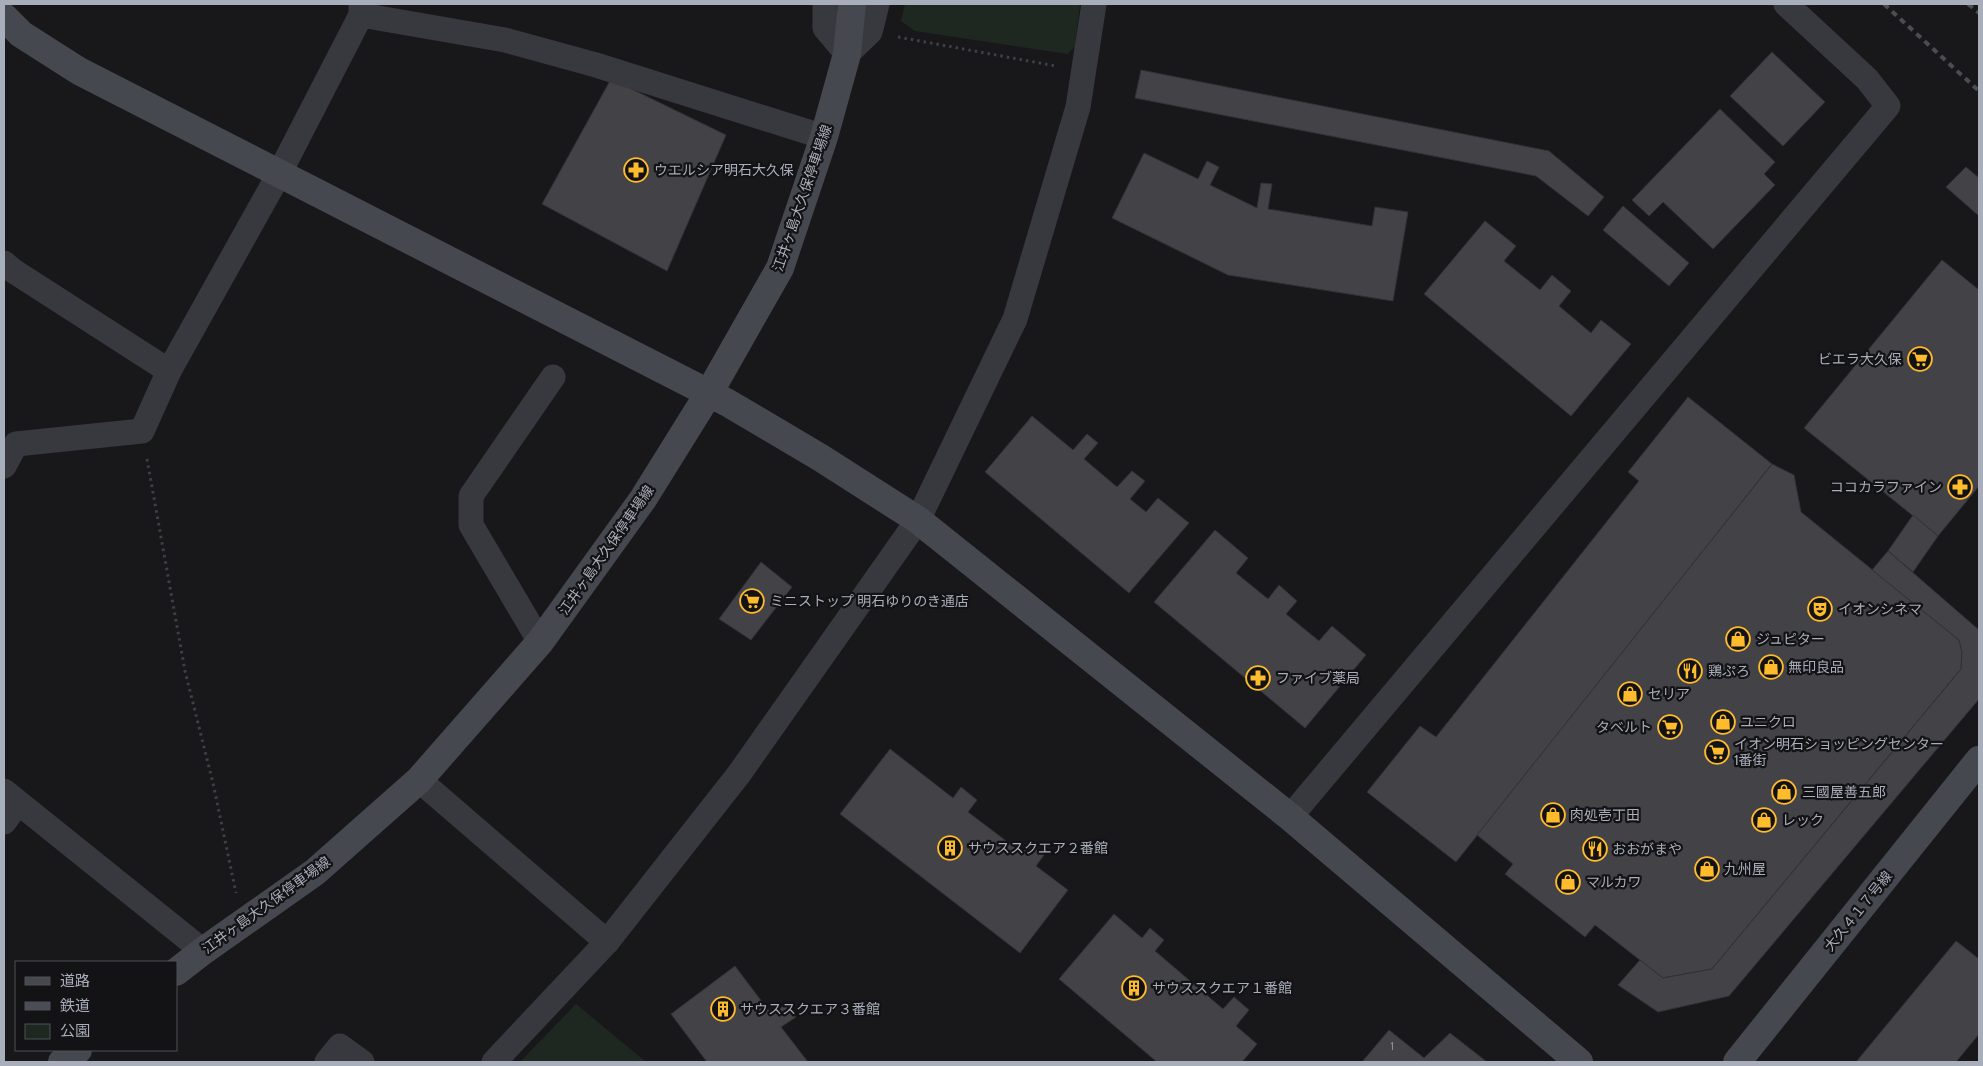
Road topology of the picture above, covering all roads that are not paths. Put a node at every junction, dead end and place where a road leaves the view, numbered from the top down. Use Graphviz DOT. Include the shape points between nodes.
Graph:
graph roads {
  1 [pos="825,4"];
  2 [pos="852,4"];
  3 [pos="877,4"];
  4 [pos="1094,4"];
  5 [pos="1786,4"];
  6 [pos="361,10"];
  7 [pos="4,17"];
  8 [pos="847,54"];
  9 [pos="824,137"];
  10 [pos="279,174"];
  11 [pos="4,263"];
  12 [pos="169,371"];
  13 [pos="553,377"];
  14 [pos="709,393"];
  15 [pos="4,466"];
  16 [pos="918,520"];
  17 [pos="540,642"];
  18 [pos="1979,760"];
  19 [pos="419,780"];
  20 [pos="9,805"];
  21 [pos="1290,817"];
  22 [pos="607,942"];
  23 [pos="203,951"];
  24 [pos="178,970"];
  25 [pos="77,1051"];
  26 [pos="62,1062"];
  27 [pos="327,1062"];
  28 [pos="362,1062"];
  29 [pos="494,1062"];
  30 [pos="1579,1062"];
  31 [pos="1737,1062"];
  1 -- 8 [label="street" via="825,28"];
  2 -- 8 [label="street, 江井ヶ島大久保停車場線"];
  3 -- 8 [label="street" via="870,32"];
  4 -- 16 [label="street" via="1075,117 1015,319"];
  5 -- 21 [label="street" via="1867,79 1888,106"];
  6 -- 9 [label="street" via="505,40"];
  6 -- 10 [label="street"];
  7 -- 10 [label="street" via="21,34 79,70"];
  8 -- 9 [label="street, 江井ヶ島大久保停車場線"];
  9 -- 14 [label="street, 江井ヶ島大久保停車場線" via="780,268"];
  10 -- 12 [label="street"];
  10 -- 14 [label="street"];
  11 -- 12 [label="street"];
  12 -- 15 [label="street" via="142,431 16,444"];
  13 -- 17 [label="street" via="470,496 470,525"];
  14 -- 16 [label="street" via="821,458"];
  14 -- 17 [label="street, 江井ヶ島大久保停車場線" via="643,499"];
  16 -- 21 [label="street"];
  16 -- 22 [label="street" via="739,774"];
  17 -- 19 [label="street, 江井ヶ島大久保停車場線"];
  18 -- 31 [label="street, 大久４１７号線"];
  19 -- 22 [label="street"];
  19 -- 23 [label="street, 江井ヶ島大久保停車場線" via="315,872"];
  20 -- 23 [label="street"];
  21 -- 30 [label="street"];
  22 -- 29 [label="street"];
  23 -- 24 [label="street, 江井ヶ島大久保停車場線"];
  25 -- 26 [label="street"];
  27 -- 28 [label="street" via="340,1046"];
}
